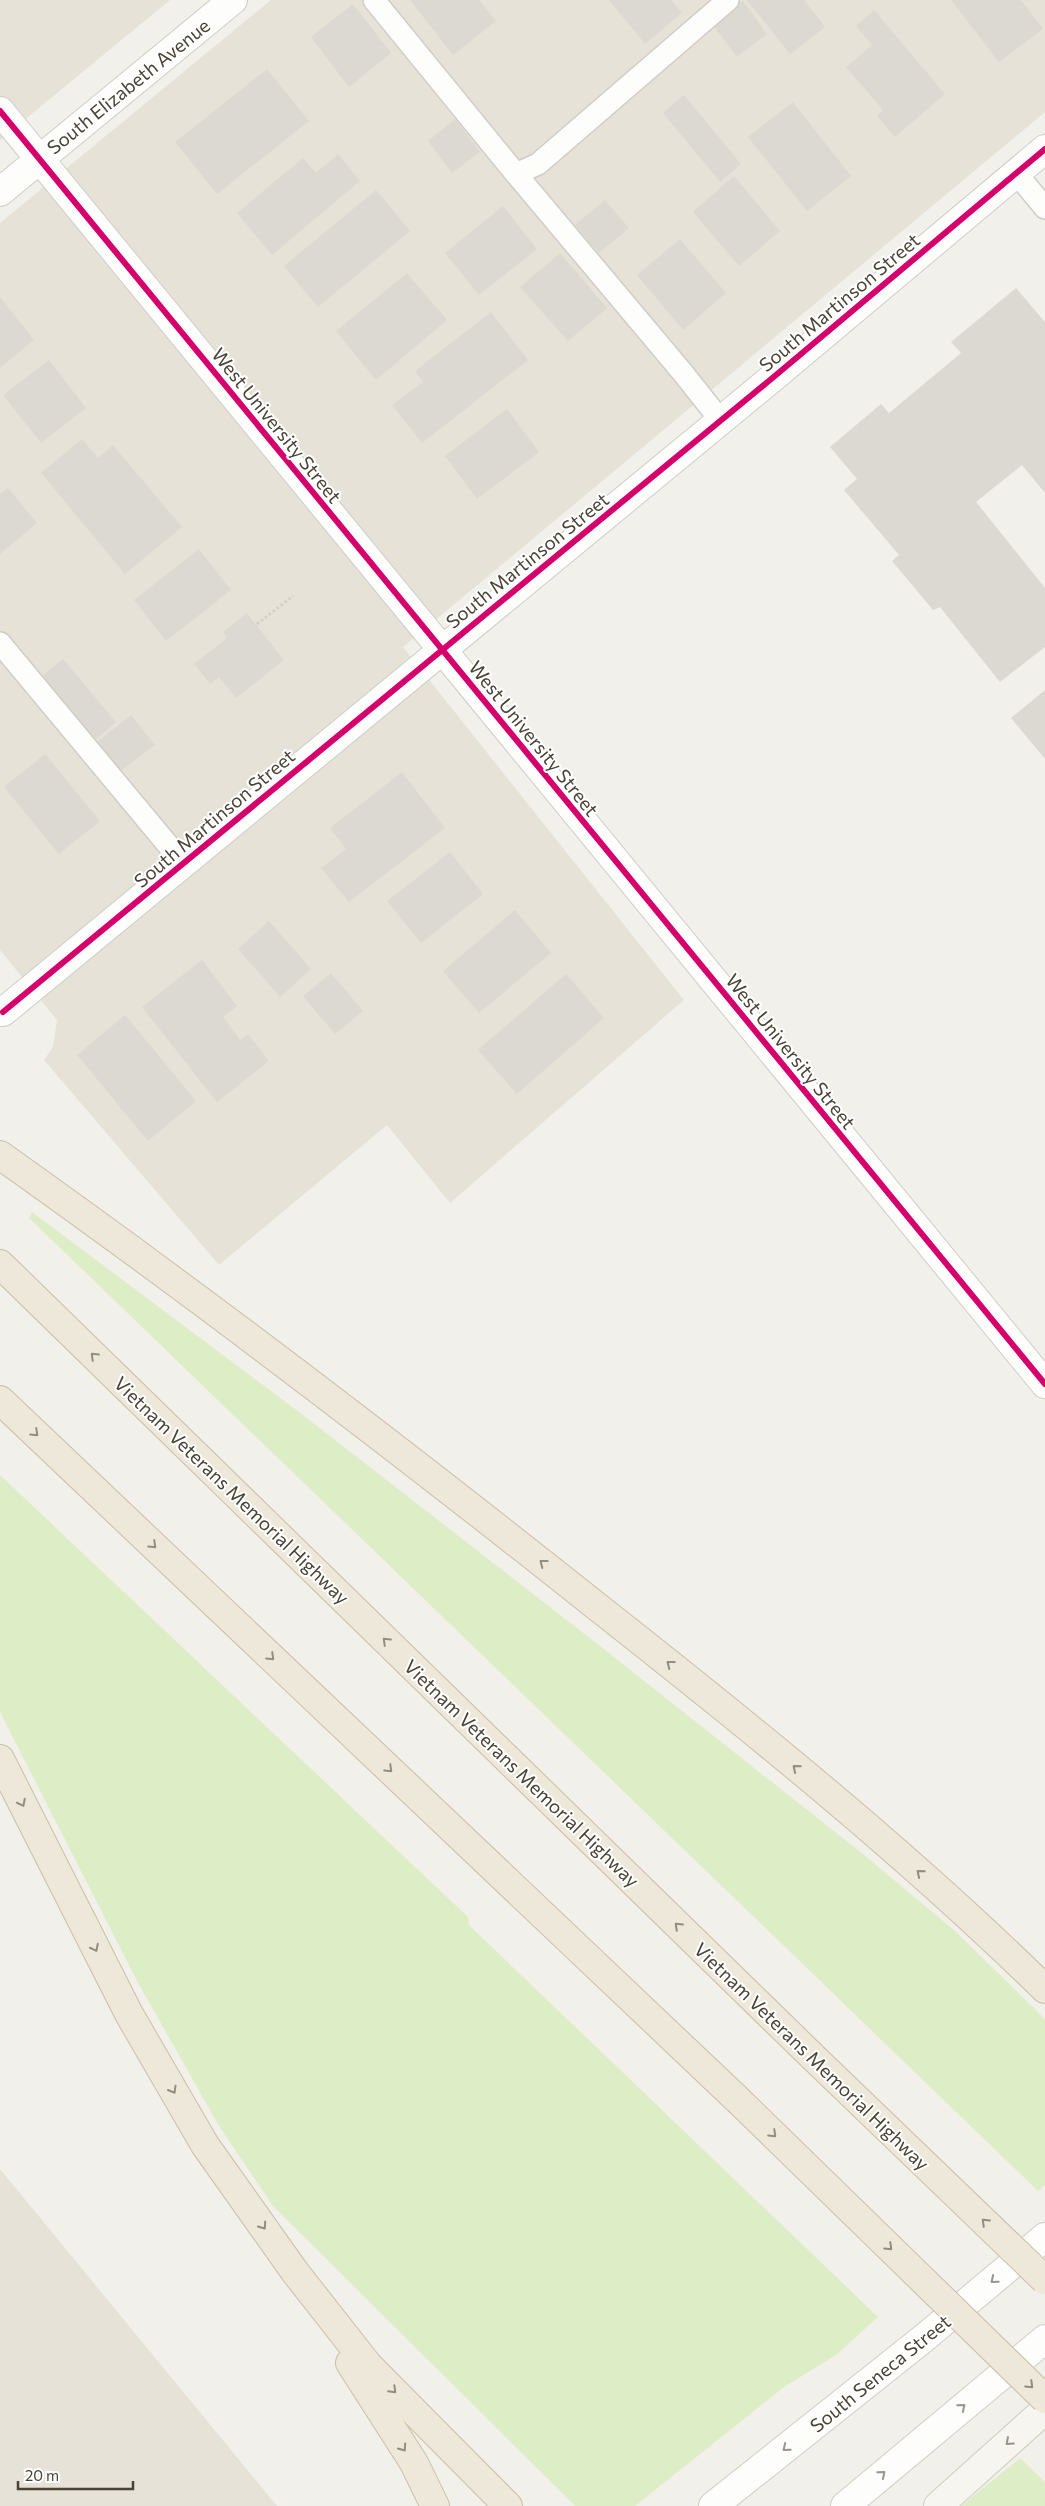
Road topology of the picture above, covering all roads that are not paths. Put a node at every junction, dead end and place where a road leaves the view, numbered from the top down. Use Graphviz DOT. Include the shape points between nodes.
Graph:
graph roads {
  1 [pos="233,0"];
  2 [pos="374,0"];
  3 [pos="728,0"];
  4 [pos="0,111"];
  5 [pos="1045,149"];
  6 [pos="40,159"];
  7 [pos="1016,173"];
  8 [pos="516,174"];
  9 [pos="0,192"];
  10 [pos="1045,208"];
  11 [pos="721,421"];
  12 [pos="0,643"];
  13 [pos="442,649"];
  14 [pos="183,863"];
  15 [pos="3,1012"];
  16 [pos="0,1155"];
  17 [pos="0,1264"];
  18 [pos="1045,1384"];
  19 [pos="0,1400"];
  20 [pos="0,1759"];
  21 [pos="940,1890"];
  22 [pos="1045,1967"];
  23 [pos="1045,1989"];
  24 [pos="1045,2237"];
  25 [pos="295,2272"];
  26 [pos="1045,2280"];
  27 [pos="1045,2339"];
  28 [pos="1045,2399"];
  29 [pos="1045,2410"];
  30 [pos="435,2506"];
  31 [pos="508,2506"];
  32 [pos="713,2506"];
  33 [pos="845,2506"];
  34 [pos="938,2506"];
  1 -- 6 [label="street, South Elizabeth Avenue"];
  2 -- 8 [label="lane"];
  3 -- 8 [label="lane" via="538,164"];
  4 -- 6 [label="street, West University Street"];
  5 -- 7 [label="street, South Martinson Street"];
  6 -- 9 [label="street, South Elizabeth Avenue"];
  6 -- 13 [label="street, West University Street"];
  7 -- 10 [label="lane"];
  7 -- 11 [label="street, South Martinson Street"];
  8 -- 11 [label="lane"];
  11 -- 13 [label="street, South Martinson Street"];
  12 -- 14 [label="lane"];
  13 -- 14 [label="street, South Martinson Street"];
  13 -- 18 [label="street, West University Street"];
  14 -- 15 [label="street, South Martinson Street"];
  21 -- 16 [label="highway, one-way" via="726,1709 395,1446 124,1243"];
  26 -- 17 [label="highway, Vietnam Veterans Memorial Highway, one-way, bridge"];
  19 -- 28 [label="highway, one-way, bridge" via="738,2100"];
  20 -- 25 [label="highway, one-way" via="129,2014 205,2145"];
  21 -- 22 [label="highway"];
  21 -- 23 [label="highway"];
  24 -- 32 [label="street, South Seneca Street, one-way"];
  25 -- 30 [label="highway, one-way" via="414,2464"];
  25 -- 31 [label="highway, one-way" via="368,2365"];
  33 -- 27 [label="street, one-way"];
  29 -- 34 [label="main road, one-way"];
}
